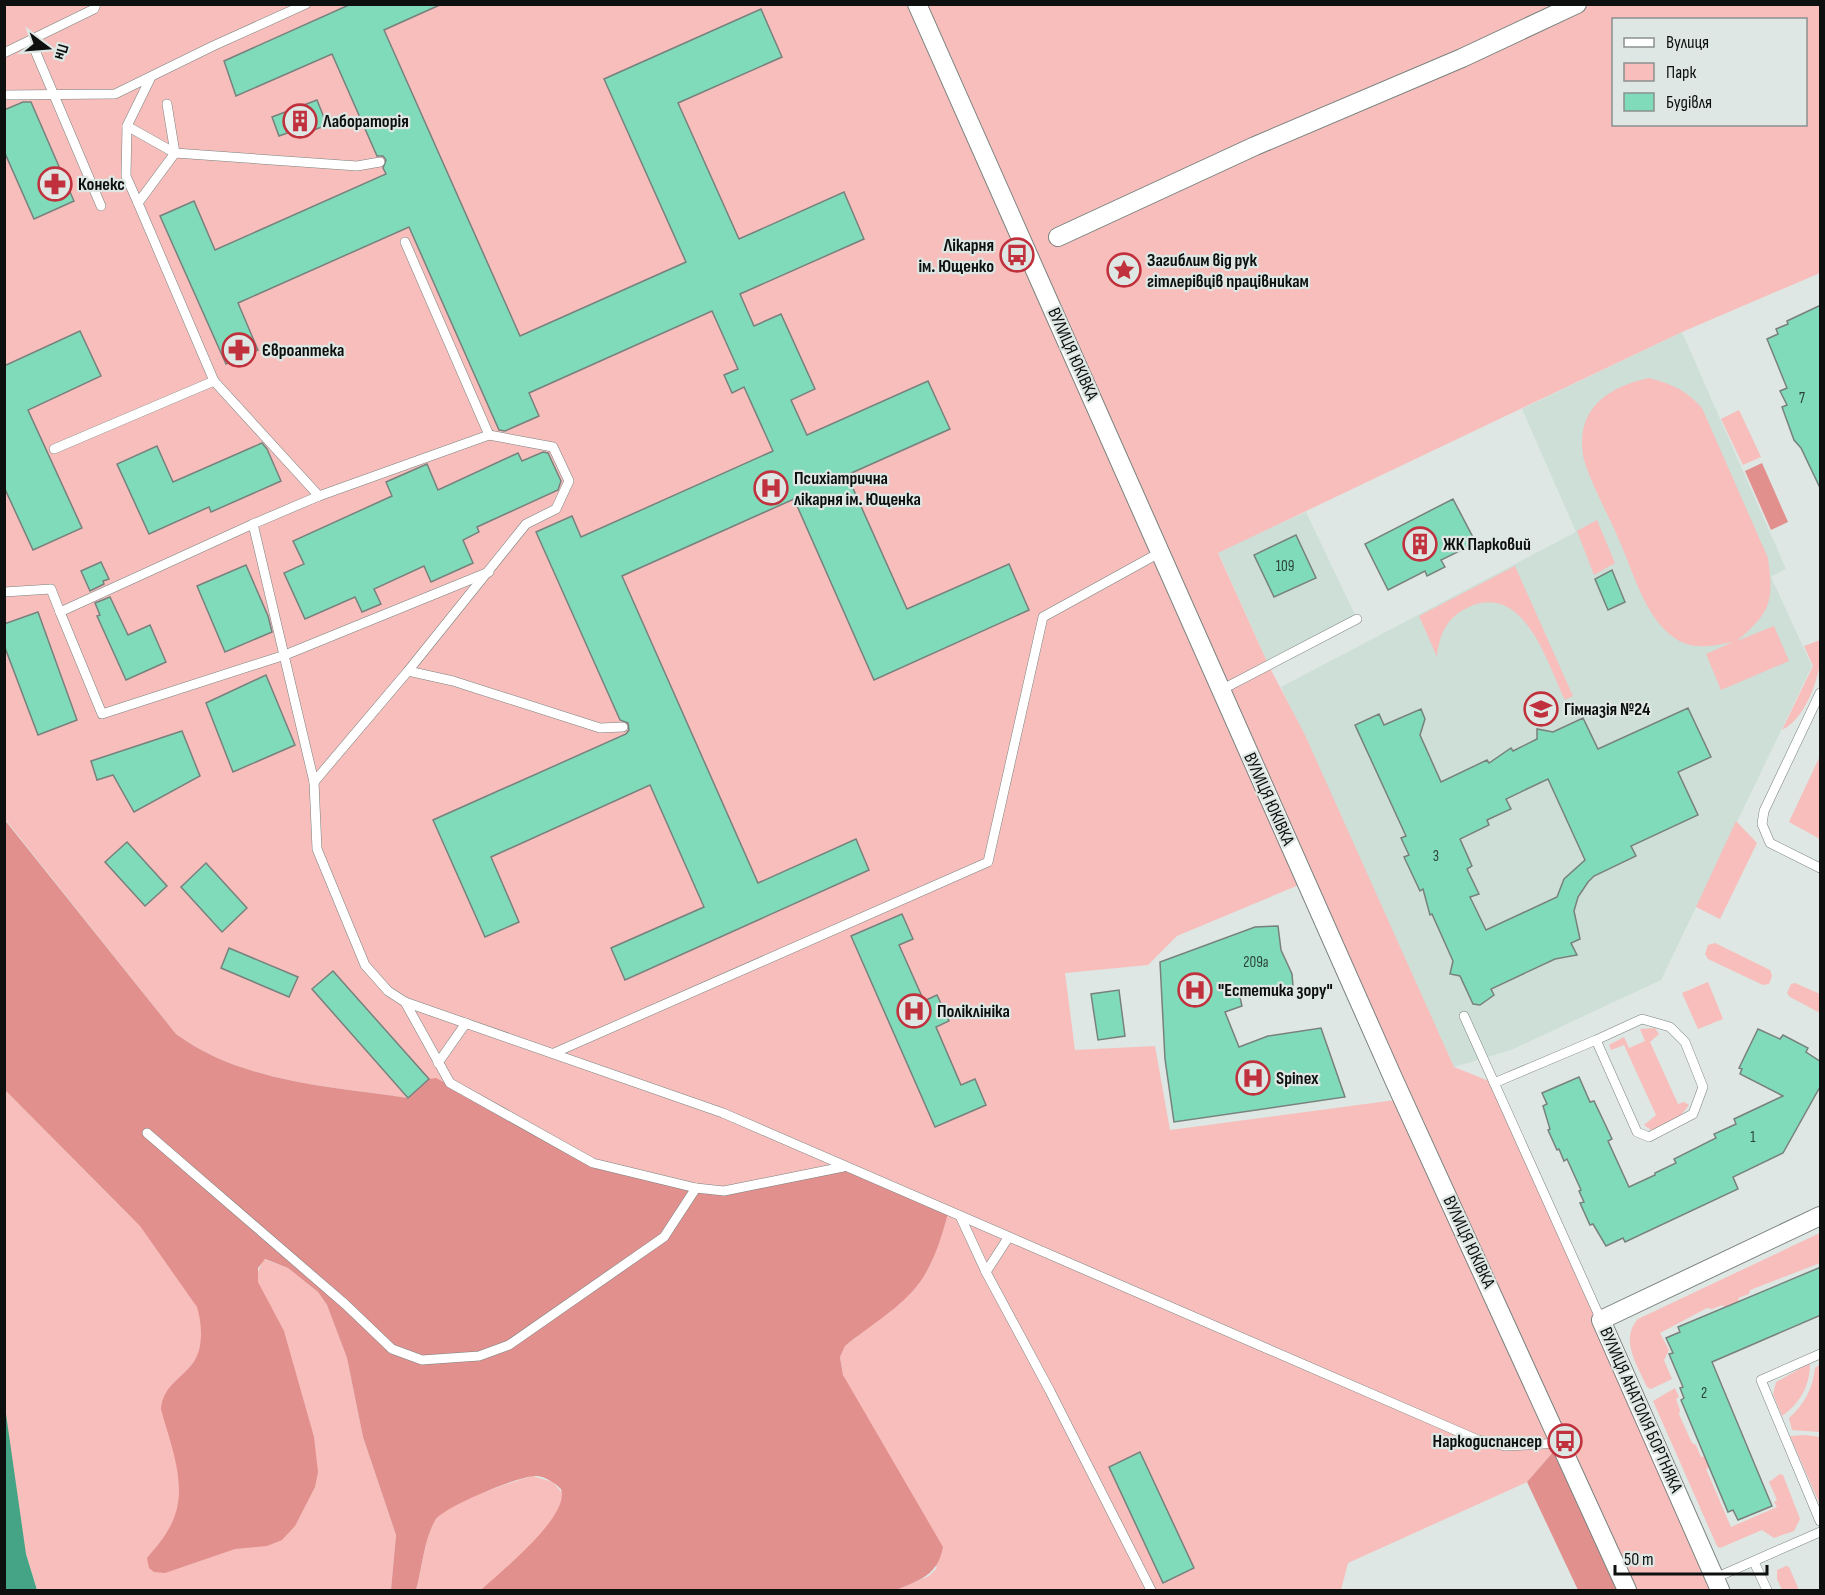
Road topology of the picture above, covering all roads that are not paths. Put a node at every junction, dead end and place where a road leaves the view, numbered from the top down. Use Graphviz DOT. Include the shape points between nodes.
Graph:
graph roads {
  1 [pos="96,4"];
  2 [pos="306,4"];
  3 [pos="916,4"];
  4 [pos="1577,4"];
  5 [pos="31,41"];
  6 [pos="4,53"];
  7 [pos="150,79"];
  8 [pos="56,94"];
  9 [pos="4,95"];
  10 [pos="167,104"];
  11 [pos="127,126"];
  12 [pos="175,153"];
  13 [pos="380,162"];
  14 [pos="138,203"];
  15 [pos="101,206"];
  16 [pos="1058,237"];
  17 [pos="405,242"];
  18 [pos="214,381"];
  19 [pos="489,435"];
  20 [pos="54,449"];
  21 [pos="319,496"];
  22 [pos="253,524"];
  23 [pos="1159,553"];
  24 [pos="489,572"];
  25 [pos="4,592"];
  26 [pos="60,612"];
  27 [pos="1357,619"];
  28 [pos="285,655"];
  29 [pos="408,671"];
  30 [pos="1221,690"];
  31 [pos="1821,693"];
  32 [pos="623,727"];
  33 [pos="314,782"];
  34 [pos="1821,868"];
  35 [pos="405,1002"];
  36 [pos="1464,1016"];
  37 [pos="466,1023"];
  38 [pos="1596,1040"];
  39 [pos="554,1053"];
  40 [pos="438,1062"];
  41 [pos="1494,1083"];
  42 [pos="147,1133"];
  43 [pos="843,1167"];
  44 [pos="696,1188"];
  45 [pos="1821,1216"];
  46 [pos="961,1218"];
  47 [pos="1008,1238"];
  48 [pos="986,1272"];
  49 [pos="1601,1320"];
  50 [pos="1821,1354"];
  51 [pos="1561,1443"];
  52 [pos="1821,1521"];
  53 [pos="1821,1532"];
  54 [pos="1754,1562"];
  55 [pos="1718,1584"];
  56 [pos="1151,1590"];
  57 [pos="1627,1590"];
  58 [pos="1767,1590"];
  1 -- 5 [label="lane" via="94,9"];
  2 -- 7 [label="lane"];
  3 -- 23 [label="street, ВУЛИЦЯ ЮКІВКА"];
  4 -- 16 [label="street"];
  5 -- 6 [label="lane"];
  5 -- 8 [label="lane"];
  7 -- 8 [label="lane" via="115,93"];
  7 -- 11 [label="lane"];
  8 -- 9 [label="lane"];
  8 -- 15 [label="lane"];
  10 -- 12 [label="lane"];
  11 -- 12 [label="lane"];
  11 -- 14 [label="lane" via="126,176"];
  12 -- 13 [label="lane" via="357,166"];
  12 -- 14 [label="lane"];
  14 -- 18 [label="lane"];
  17 -- 19 [label="lane"];
  18 -- 20 [label="lane"];
  18 -- 21 [label="lane"];
  19 -- 21 [label="lane"];
  19 -- 24 [label="lane" via="552,447 569,481 556,509 526,524"];
  21 -- 22 [label="lane"];
  22 -- 26 [label="lane"];
  22 -- 28 [label="lane"];
  23 -- 30 [label="street, ВУЛИЦЯ ЮКІВКА"];
  23 -- 39 [label="lane" via="1044,617 988,862"];
  24 -- 28 [label="lane"];
  24 -- 29 [label="lane"];
  25 -- 26 [label="lane" via="51,589"];
  26 -- 28 [label="lane" via="102,714"];
  27 -- 30 [label="lane"];
  28 -- 33 [label="lane"];
  29 -- 32 [label="lane" via="453,681 600,728"];
  29 -- 33 [label="lane"];
  30 -- 51 [label="street, ВУЛИЦЯ ЮКІВКА"];
  31 -- 34 [label="lane" via="1764,811 1762,824 1770,843"];
  33 -- 35 [label="lane" via="315,839 320,859 365,965 388,991"];
  35 -- 37 [label="lane"];
  35 -- 40 [label="lane"];
  36 -- 41 [label="lane"];
  37 -- 39 [label="lane"];
  37 -- 40 [label="lane"];
  38 -- 38 [label="lane" via="1637,1132 1649,1137 1693,1114 1703,1087 1685,1042 1670,1027 1642,1019"];
  38 -- 41 [label="lane"];
  39 -- 43 [label="lane" via="723,1113"];
  40 -- 44 [label="lane" via="450,1083 580,1157"];
  41 -- 49 [label="lane"];
  42 -- 44 [label="lane" via="392,1349 422,1360 479,1356 509,1345 664,1237"];
  43 -- 44 [label="lane" via="740,1190"];
  43 -- 46 [label="lane"];
  45 -- 49 [label="street, ВУЛИЦЯ АНАТОЛІЯ БОРТНЯКА"];
  46 -- 47 [label="lane"];
  46 -- 48 [label="lane"];
  47 -- 48 [label="lane"];
  47 -- 51 [label="lane" via="1478,1440 1506,1446"];
  48 -- 56 [label="lane"];
  49 -- 55 [label="street, ВУЛИЦЯ АНАТОЛІЯ БОРТНЯКА"];
  50 -- 52 [label="lane" via="1761,1380"];
  51 -- 57 [label="street, ВУЛИЦЯ ЮКІВКА"];
  53 -- 54 [label="lane"];
  54 -- 55 [label="lane"];
  54 -- 58 [label="lane"];
}
